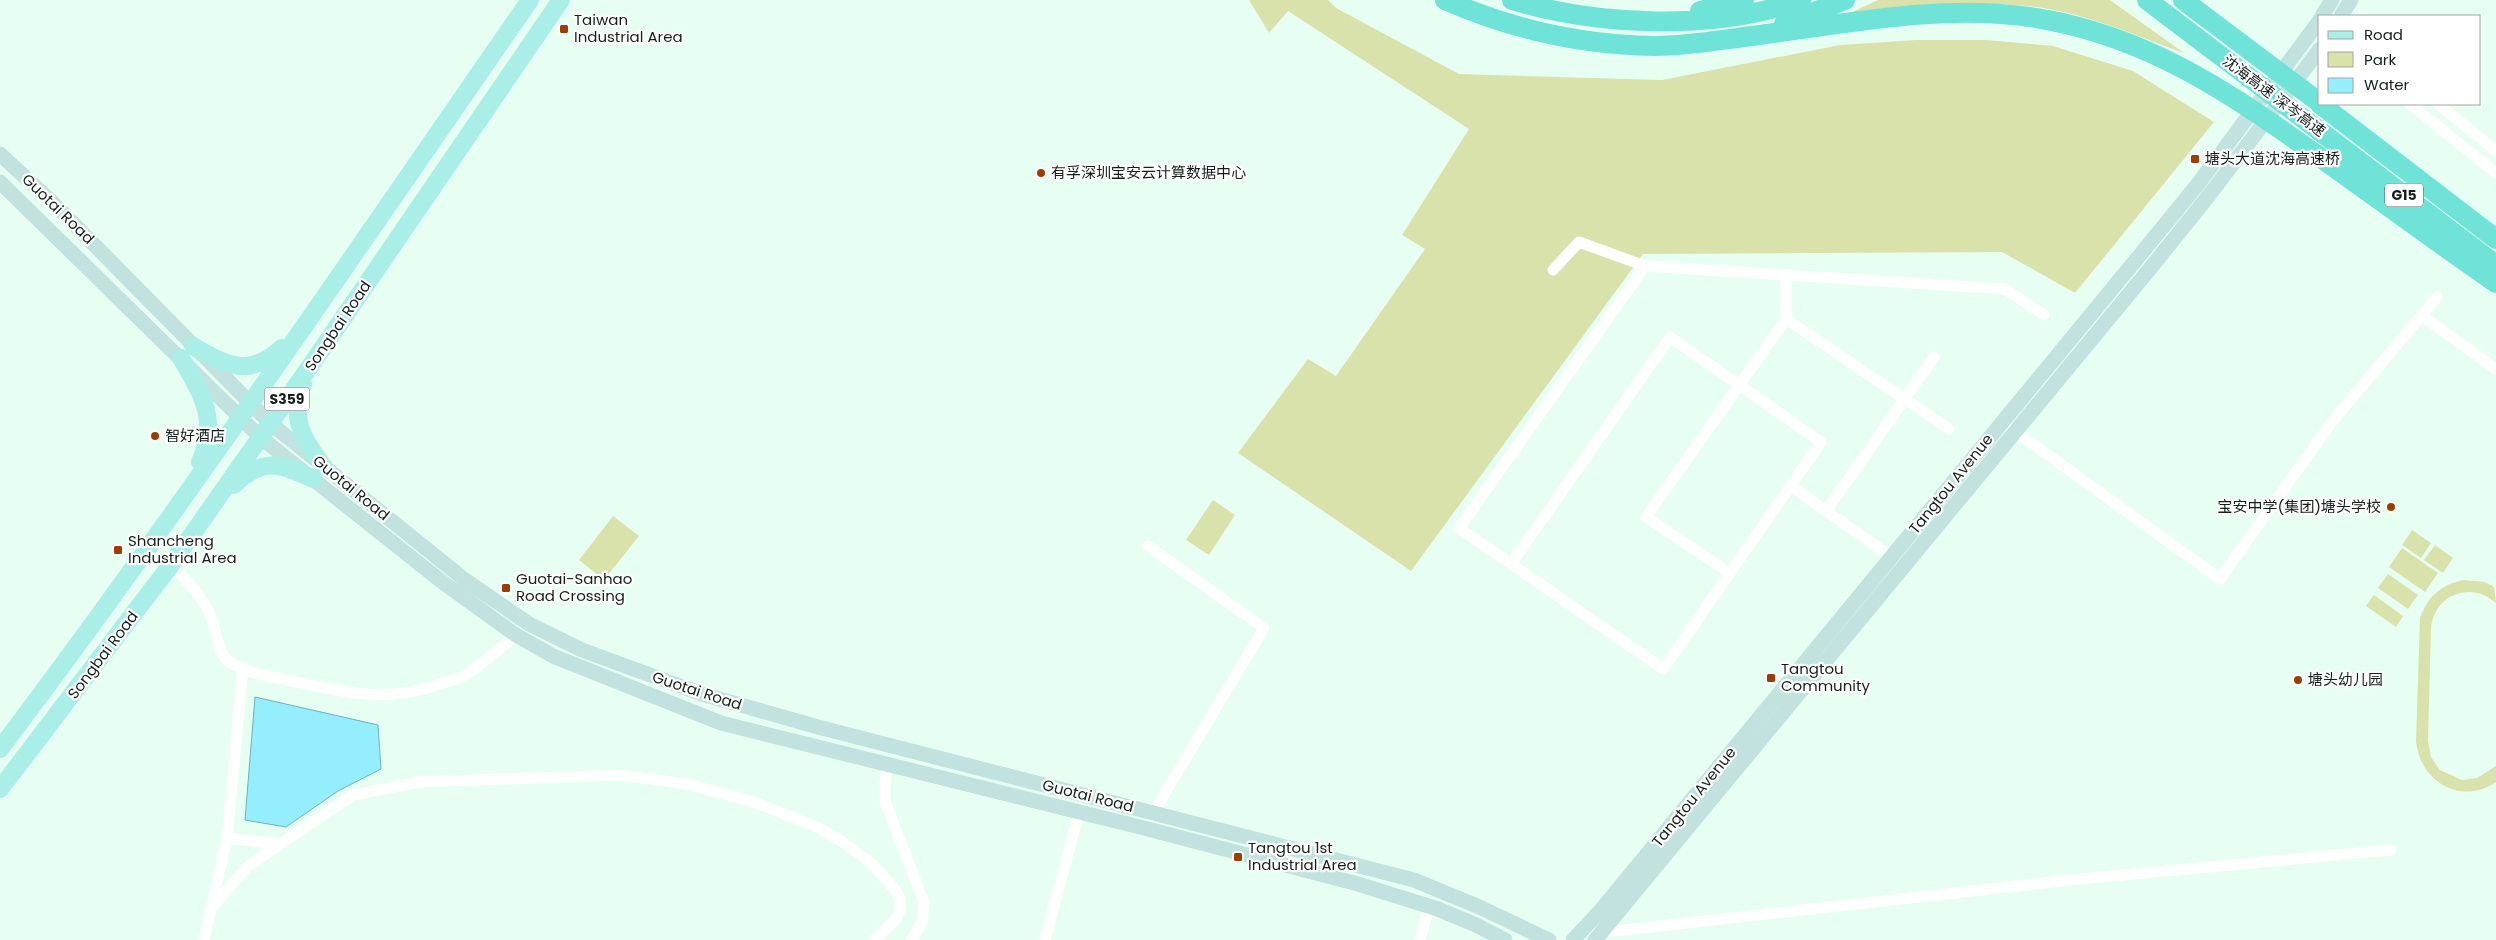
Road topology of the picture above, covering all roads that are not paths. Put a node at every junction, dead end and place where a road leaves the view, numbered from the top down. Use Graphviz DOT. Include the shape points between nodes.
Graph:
graph roads {
  1 [pos="530,0"];
  2 [pos="561,0"];
  3 [pos="1445,0"];
  4 [pos="1512,0"];
  5 [pos="1744,0"];
  6 [pos="1800,0"];
  7 [pos="1845,0"];
  8 [pos="2147,0"];
  9 [pos="2183,0"];
  10 [pos="2351,0"];
  11 [pos="2342,15"];
  12 [pos="1656,20"];
  13 [pos="2318,24"];
  14 [pos="1752,36"];
  15 [pos="2318,52"];
  16 [pos="2318,103"];
  17 [pos="2321,105"];
  18 [pos="2411,105"];
  19 [pos="2439,105"];
  20 [pos="2496,151"];
  21 [pos="0,154"];
  22 [pos="2496,174"];
  23 [pos="0,182"];
  24 [pos="2496,239"];
  25 [pos="2496,265"];
  26 [pos="1645,266"];
  27 [pos="1553,270"];
  28 [pos="1786,275"];
  29 [pos="2496,283"];
  30 [pos="2437,297"];
  31 [pos="2044,315"];
  32 [pos="2421,315"];
  33 [pos="1786,319"];
  34 [pos="298,335"];
  35 [pos="187,352"];
  36 [pos="1934,357"];
  37 [pos="312,365"];
  38 [pos="2496,369"];
  39 [pos="1739,386"];
  40 [pos="1905,399"];
  41 [pos="244,410"];
  42 [pos="2002,422"];
  43 [pos="1950,429"];
  44 [pos="265,430"];
  45 [pos="2015,432"];
  46 [pos="318,473"];
  47 [pos="1791,486"];
  48 [pos="187,490"];
  49 [pos="1826,511"];
  50 [pos="205,516"];
  51 [pos="1148,546"];
  52 [pos="1891,557"];
  53 [pos="1511,564"];
  54 [pos="170,566"];
  55 [pos="1904,566"];
  56 [pos="1730,573"];
  57 [pos="516,635"];
  58 [pos="243,668"];
  59 [pos="0,749"];
  60 [pos="888,764"];
  61 [pos="0,789"];
  62 [pos="1079,812"];
  63 [pos="1153,812"];
  64 [pos="1144,828"];
  65 [pos="227,838"];
  66 [pos="278,844"];
  67 [pos="2391,850"];
  68 [pos="1429,907"];
  69 [pos="210,910"];
  70 [pos="1599,936"];
  71 [pos="1575,938"];
  72 [pos="204,940"];
  73 [pos="874,940"];
  74 [pos="911,940"];
  75 [pos="1044,940"];
  76 [pos="1420,940"];
  77 [pos="1506,940"];
  78 [pos="1549,940"];
  1 -- 34 [label="main road, Songbai Road / S359"];
  2 -- 37 [label="main road, Songbai Road / S359"];
  3 -- 14 [label="highway" via="1512,25 1602,42 1656,46"];
  4 -- 12 [label="highway" via="1585,17"];
  5 -- 12 [label="highway"];
  6 -- 12 [label="highway" via="1730,19"];
  7 -- 14 [label="highway"];
  8 -- 25 [label="highway, 沈海高速 深岑高速 / G15"];
  9 -- 16 [label="highway, 沈海高速 深岑高速 / G15"];
  10 -- 11 [label="street"];
  13 -- 42 [label="street, Tangtou Avenue" via="2198,184"];
  14 -- 29 [label="highway" via="1924,15 1970,13 2034,18 2120,40 2169,61 2227,92"];
  15 -- 45 [label="street, Tangtou Avenue" via="2210,194"];
  17 -- 24 [label="highway, 沈海高速 深岑高速 / G15"];
  18 -- 22 [label="street"];
  19 -- 20 [label="street"];
  21 -- 35 [label="street, Guotai Road" via="53,203"];
  23 -- 35 [label="street, Guotai Road"];
  26 -- 27 [label="street" via="1579,242"];
  26 -- 28 [label="street"];
  26 -- 53 [label="street" via="1459,528"];
  28 -- 31 [label="street" via="2005,289"];
  28 -- 33 [label="street"];
  30 -- 32 [label="street"];
  32 -- 38 [label="street"];
  32 -- 45 [label="street" via="2331,423 2220,579"];
  33 -- 39 [label="street"];
  33 -- 40 [label="street"];
  34 -- 35 [label="main road" via="264,362 241,367"];
  34 -- 41 [label="main road, Songbai Road / S359"];
  35 -- 41 [label="street, Guotai Road"];
  35 -- 48 [label="main road" via="209,422 204,454"];
  36 -- 40 [label="street"];
  37 -- 44 [label="main road, Songbai Road / S359"];
  37 -- 46 [label="main road" via="300,392 297,419"];
  39 -- 47 [label="street" via="1821,442"];
  39 -- 53 [label="street" via="1670,337"];
  39 -- 56 [label="street" via="1646,517"];
  40 -- 43 [label="street"];
  40 -- 49 [label="street"];
  41 -- 44 [label="street, Guotai Road"];
  41 -- 48 [label="main road, Songbai Road / S359"];
  42 -- 45 [label="street"];
  42 -- 52 [label="street, Tangtou Avenue"];
  44 -- 46 [label="street, Guotai Road"];
  44 -- 50 [label="main road, Songbai Road / S359"];
  45 -- 55 [label="street, Tangtou Avenue"];
  46 -- 50 [label="main road" via="272,464 260,466 241,478"];
  46 -- 57 [label="street, Guotai Road" via="441,582"];
  46 -- 63 [label="street, Guotai Road" via="529,624 582,650 702,694 818,727"];
  47 -- 49 [label="street"];
  47 -- 56 [label="street"];
  48 -- 59 [label="main road, Songbai Road / S359"];
  49 -- 52 [label="street"];
  50 -- 54 [label="main road, Songbai Road / S359"];
  51 -- 63 [label="street" via="1264,628"];
  52 -- 55 [label="street"];
  52 -- 71 [label="street, Tangtou Avenue"];
  53 -- 56 [label="street" via="1663,669"];
  54 -- 58 [label="street" via="184,577 207,608 226,659"];
  54 -- 61 [label="main road, Songbai Road / S359"];
  55 -- 70 [label="street, Tangtou Avenue"];
  57 -- 58 [label="street" via="465,676 397,695 365,696"];
  57 -- 60 [label="street, Guotai Road" via="553,656 721,723"];
  58 -- 65 [label="street"];
  60 -- 62 [label="street, Guotai Road"];
  60 -- 74 [label="street" via="886,801 924,903 922,922"];
  62 -- 64 [label="street, Guotai Road"];
  62 -- 75 [label="street"];
  63 -- 64 [label="street"];
  63 -- 78 [label="street, Guotai Road" via="1414,880"];
  64 -- 68 [label="street, Guotai Road" via="1358,884"];
  65 -- 66 [label="street"];
  65 -- 69 [label="street"];
  66 -- 69 [label="street" via="247,866"];
  66 -- 73 [label="street" via="353,795 419,782 619,775 687,784 754,802 817,827 872,865 900,899 896,919"];
  67 -- 70 [label="street" via="2080,879"];
  68 -- 76 [label="street"];
  68 -- 77 [label="street, Guotai Road"];
  69 -- 72 [label="street"];
  70 -- 71 [label="street"];
}
